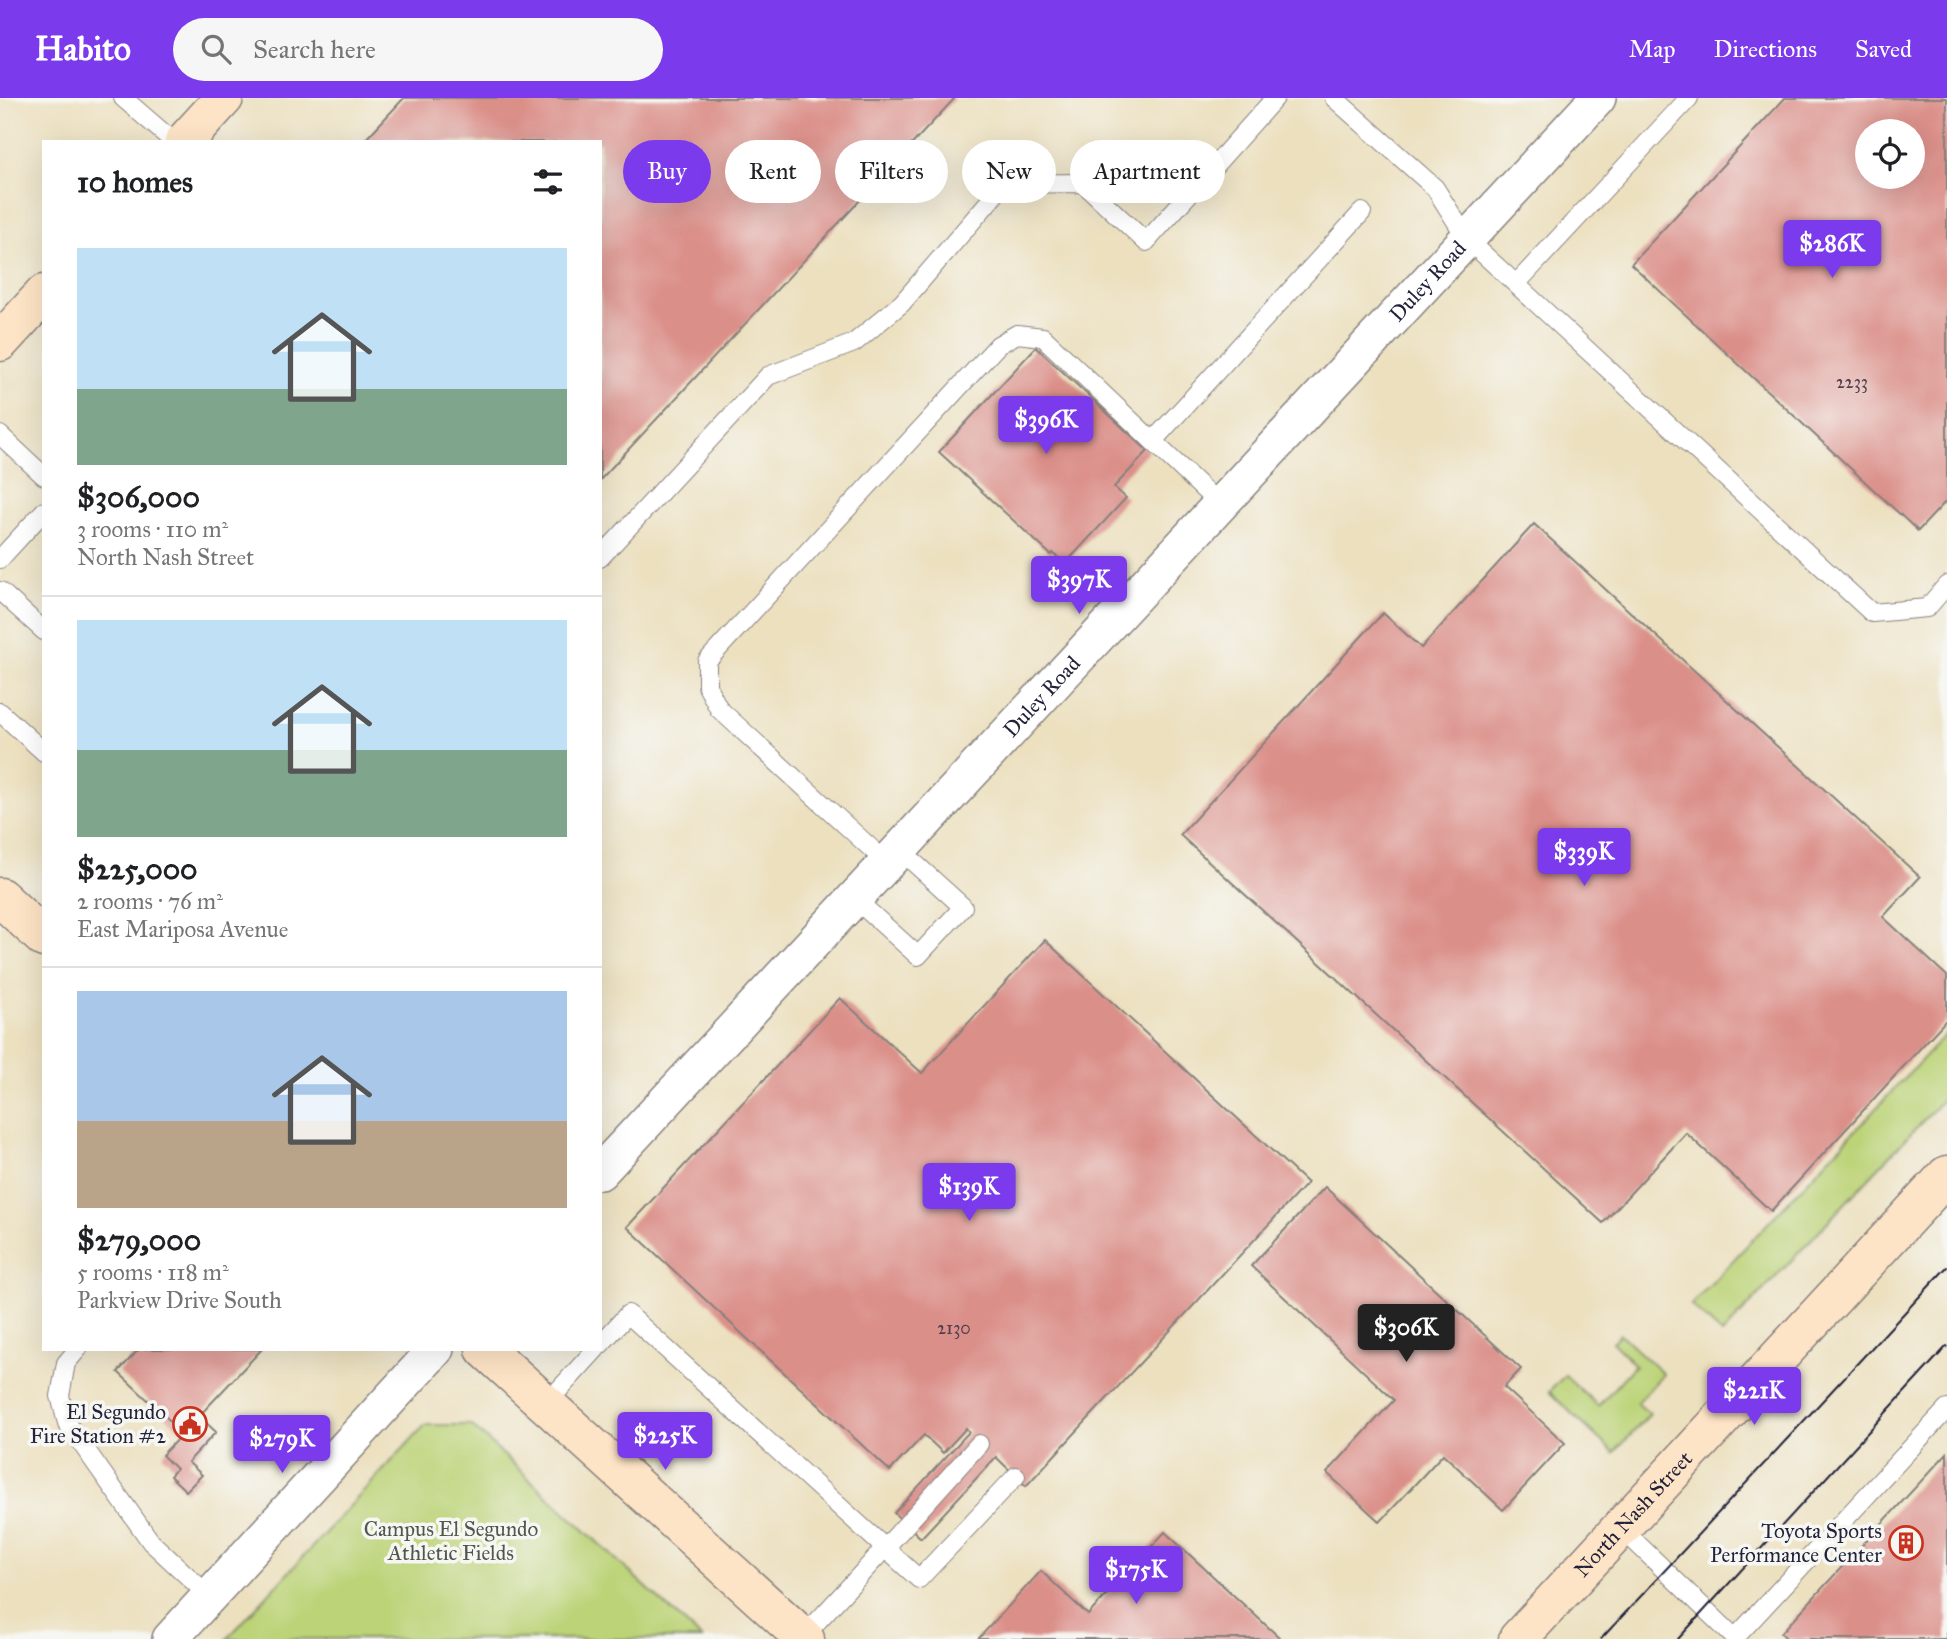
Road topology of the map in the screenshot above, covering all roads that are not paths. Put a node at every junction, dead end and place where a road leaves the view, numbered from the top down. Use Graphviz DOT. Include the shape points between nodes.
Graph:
graph roads {
  1 [pos="122,98"];
  2 [pos="224,98"];
  3 [pos="1275,98"];
  4 [pos="1334,98"];
  5 [pos="1598,98"];
  6 [pos="1689,98"];
  7 [pos="172,140"];
  8 [pos="186,140"];
  9 [pos="1362,212"];
  10 [pos="1467,239"];
  11 [pos="1516,284"];
  12 [pos="42,296"];
  13 [pos="0,342"];
  14 [pos="0,435"];
  15 [pos="1153,441"];
  16 [pos="42,474"];
  17 [pos="1220,505"];
  18 [pos="42,513"];
  19 [pos="602,556"];
  20 [pos="0,559"];
  21 [pos="1947,585"];
  22 [pos="0,591"];
  23 [pos="42,629"];
  24 [pos="0,712"];
  25 [pos="42,750"];
  26 [pos="893,856"];
  27 [pos="0,897"];
  28 [pos="855,898"];
  29 [pos="42,936"];
  30 [pos="602,1170"];
  31 [pos="1947,1175"];
  32 [pos="602,1343"];
  33 [pos="76,1351"];
  34 [pos="434,1351"];
  35 [pos="487,1351"];
  36 [pos="594,1351"];
  37 [pos="546,1404"];
  38 [pos="1947,1409"];
  39 [pos="979,1444"];
  40 [pos="1016,1476"];
  41 [pos="1621,1528"];
  42 [pos="885,1548"];
  43 [pos="209,1596"];
  44 [pos="804,1638"];
  45 [pos="170,1639"];
  46 [pos="1518,1639"];
  47 [pos="1735,1639"];
  1 -- 7 [label="lane"];
  2 -- 8 [label="street"];
  3 -- 19 [label="lane" via="1146,243 1083,183 1004,184 902,303 854,343 768,376"];
  4 -- 10 [label="lane" via="1435,188"];
  5 -- 10 [label="street, Duley Road"];
  6 -- 11 [label="lane"];
  9 -- 15 [label="lane"];
  10 -- 11 [label="lane"];
  10 -- 17 [label="street, Duley Road"];
  11 -- 21 [label="lane" via="1872,613 1927,608"];
  12 -- 13 [label="street"];
  14 -- 16 [label="lane"];
  15 -- 17 [label="lane"];
  15 -- 26 [label="lane" via="1043,337 1017,334 998,345 707,661 707,686 719,709"];
  17 -- 26 [label="street, Duley Road"];
  18 -- 20 [label="lane"];
  22 -- 23 [label="lane"];
  24 -- 25 [label="lane"];
  26 -- 28 [label="street, Duley Road"];
  26 -- 28 [label="lane" via="963,907 918,956"];
  27 -- 29 [label="street"];
  28 -- 30 [label="street, Duley Road"];
  31 -- 41 [label="street, North Nash Street"];
  32 -- 42 [label="lane" via="628,1314"];
  33 -- 43 [label="lane" via="66,1363 60,1396 67,1423 151,1542"];
  34 -- 43 [label="street"];
  35 -- 37 [label="street"];
  36 -- 37 [label="lane"];
  37 -- 44 [label="street"];
  38 -- 47 [label="lane"];
  39 -- 42 [label="lane"];
  40 -- 42 [label="lane" via="919,1579"];
  41 -- 46 [label="street, North Nash Street"];
  41 -- 47 [label="lane"];
  42 -- 44 [label="lane"];
  43 -- 45 [label="street"];
}
